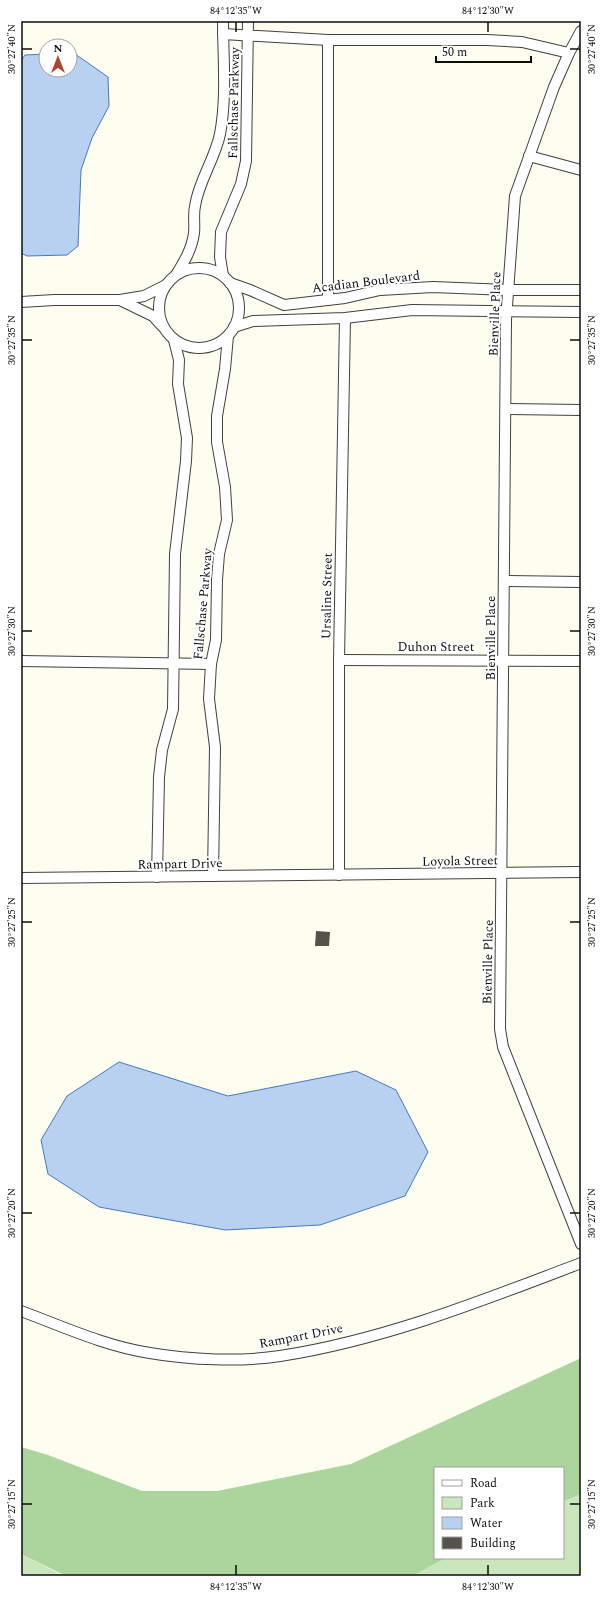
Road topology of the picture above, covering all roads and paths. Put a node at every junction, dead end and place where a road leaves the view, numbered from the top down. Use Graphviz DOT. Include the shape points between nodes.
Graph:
graph roads {
  1 [pos="223,21"];
  2 [pos="248,21"];
  3 [pos="581,31"];
  4 [pos="223,34"];
  5 [pos="248,35"];
  6 [pos="328,40"];
  7 [pos="569,53"];
  8 [pos="529,156"];
  9 [pos="581,170"];
  10 [pos="176,275"];
  11 [pos="226,280"];
  12 [pos="166,285"];
  13 [pos="508,290"];
  14 [pos="581,290"];
  15 [pos="120,300"];
  16 [pos="328,300"];
  17 [pos="21,302"];
  18 [pos="507,311"];
  19 [pos="581,312"];
  20 [pos="345,318"];
  21 [pos="164,329"];
  22 [pos="231,331"];
  23 [pos="174,340"];
  24 [pos="506,409"];
  25 [pos="581,410"];
  26 [pos="504,581"];
  27 [pos="581,582"];
  28 [pos="339,660"];
  29 [pos="504,660"];
  30 [pos="21,661"];
  31 [pos="581,662"];
  32 [pos="174,664"];
  33 [pos="211,664"];
  34 [pos="581,872"];
  35 [pos="502,874"];
  36 [pos="339,875"];
  37 [pos="213,876"];
  38 [pos="157,877"];
  39 [pos="21,878"];
  40 [pos="581,1244"];
  41 [pos="581,1263"];
  42 [pos="21,1311"];
  1 -- 4 [label="street, Fallschase Parkway"];
  2 -- 5 [label="street, Fallschase Parkway"];
  3 -- 7 [label="street, Bienville Place"];
  4 -- 5 [label="street"];
  4 -- 10 [label="street, Fallschase Parkway" via="220,135 200,183 194,207 194,234 189,254"];
  5 -- 6 [label="street"];
  5 -- 11 [label="street, Fallschase Parkway" via="246,161 241,184 221,232 220,257"];
  6 -- 7 [label="street" via="487,40 522,42"];
  6 -- 16 [label="street"];
  7 -- 8 [label="street, Bienville Place"];
  8 -- 9 [label="street"];
  8 -- 13 [label="street, Bienville Place" via="515,196"];
  10 -- 11 [label="street" via="200,268 212,270"];
  10 -- 12 [label="street"];
  11 -- 16 [label="street, Acadian Boulevard" via="284,305"];
  11 -- 22 [label="street" via="235,292 238,304 238,316"];
  12 -- 15 [label="street" via="144,296"];
  12 -- 21 [label="street" via="158,307"];
  13 -- 14 [label="street, Acadian Boulevard"];
  13 -- 16 [label="street, Acadian Boulevard" via="433,287 380,290"];
  13 -- 18 [label="street, Bienville Place"];
  15 -- 17 [label="street"];
  15 -- 21 [label="street" via="153,316"];
  18 -- 19 [label="street"];
  18 -- 20 [label="street" via="412,310"];
  18 -- 24 [label="street, Bienville Place"];
  20 -- 22 [label="street" via="253,321"];
  20 -- 28 [label="street, Ursaline Street"];
  21 -- 23 [label="street"];
  22 -- 23 [label="street" via="220,342 202,348 192,348"];
  22 -- 33 [label="street, Fallschase Parkway" via="217,416 217,442 225,488 227,520 219,554 216,640"];
  23 -- 32 [label="street, Fallschase Parkway" via="179,360 178,384 187,438 175,554"];
  24 -- 25 [label="street"];
  24 -- 26 [label="street, Bienville Place"];
  26 -- 27 [label="street"];
  26 -- 29 [label="street, Bienville Place"];
  28 -- 29 [label="street, Duhon Street"];
  28 -- 36 [label="street, Ursaline Street"];
  29 -- 31 [label="street, Duhon Street"];
  29 -- 35 [label="street, Bienville Place"];
  30 -- 32 [label="street"];
  32 -- 33 [label="street"];
  32 -- 38 [label="street, Fallschase Parkway" via="173,709 162,750 159,778"];
  33 -- 37 [label="street, Fallschase Parkway" via="209,699 215,747"];
  34 -- 35 [label="street, Loyola Street"];
  35 -- 36 [label="street, Loyola Street"];
  35 -- 40 [label="street, Bienville Place" via="500,1029 503,1047"];
  36 -- 37 [label="street, Rampart Drive"];
  37 -- 38 [label="street, Rampart Drive"];
  38 -- 39 [label="street, Rampart Drive"];
  41 -- 42 [label="street, Rampart Drive" via="395,1329 332,1345 254,1359 177,1357 133,1350 92,1339"];
}
